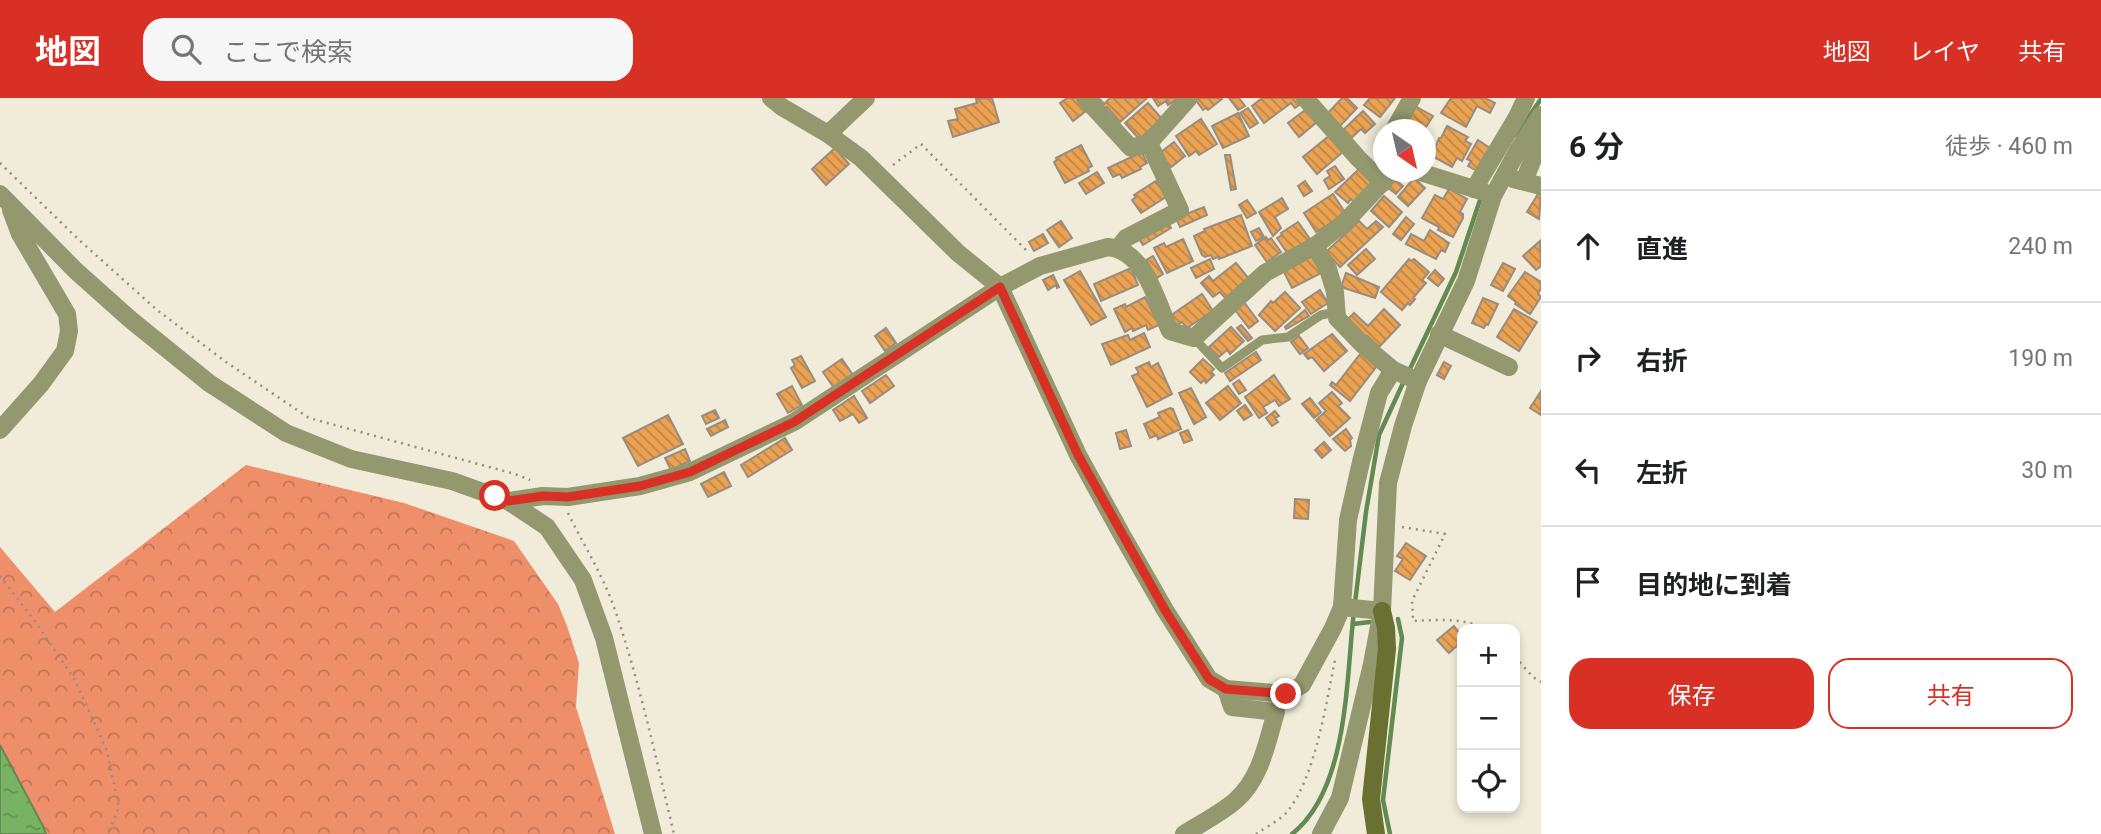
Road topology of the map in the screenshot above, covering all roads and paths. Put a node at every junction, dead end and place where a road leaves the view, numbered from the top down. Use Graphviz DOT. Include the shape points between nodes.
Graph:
graph roads {
  1 [pos="771,98"];
  2 [pos="866,98"];
  3 [pos="1084,98"];
  4 [pos="1189,98"];
  5 [pos="1305,98"];
  6 [pos="1412,98"];
  7 [pos="1526,98"];
  8 [pos="1541,116"];
  9 [pos="1400,119"];
  10 [pos="828,134"];
  11 [pos="1541,139"];
  12 [pos="1149,143"];
  13 [pos="1373,168"];
  14 [pos="879,176"];
  15 [pos="1436,177"];
  16 [pos="1503,178"];
  17 [pos="1383,182"];
  18 [pos="1532,183"];
  19 [pos="1483,192"];
  20 [pos="4,199"];
  21 [pos="1315,246"];
  22 [pos="1118,248"];
  23 [pos="1040,266"];
  24 [pos="1000,287"];
  25 [pos="1336,312"];
  26 [pos="1439,334"];
  27 [pos="1194,338"];
  28 [pos="1509,367"];
  29 [pos="1405,375"];
  30 [pos="0,430"];
  31 [pos="508,501"];
  32 [pos="1384,525"];
  33 [pos="0,576"];
  34 [pos="1346,607"];
  35 [pos="1375,611"];
  36 [pos="1475,624"];
  37 [pos="1333,628"];
  38 [pos="1520,663"];
  39 [pos="1541,682"];
  40 [pos="1226,689"];
  41 [pos="108,834"];
  42 [pos="653,834"];
  43 [pos="1184,834"];
  44 [pos="1256,834"];
  45 [pos="1321,834"];
  46 [pos="1376,834"];
  1 -- 10 [label="street"];
  2 -- 10 [label="street"];
  3 -- 12 [label="street" via="1131,149"];
  4 -- 12 [label="street"];
  5 -- 13 [label="street" via="1358,158"];
  6 -- 9 [label="street"];
  7 -- 19 [label="street"];
  8 -- 16 [label="street"];
  10 -- 14 [label="street"];
  11 -- 18 [label="street"];
  12 -- 22 [label="street" via="1180,210 1126,238"];
  14 -- 23 [label="path" via="921,144"];
  14 -- 24 [label="street"];
  15 -- 19 [label="street"];
  16 -- 18 [label="street"];
  16 -- 19 [label="street"];
  17 -- 21 [label="street"];
  19 -- 26 [label="street" via="1466,281"];
  20 -- 30 [label="street" via="67,314 69,331 65,351"];
  20 -- 31 [label="street" via="131,320 209,383 286,433 351,459 452,481"];
  21 -- 25 [label="street" via="1328,269"];
  21 -- 27 [label="street" via="1265,273"];
  22 -- 23 [label="street"];
  22 -- 27 [label="street" via="1138,263 1170,331"];
  23 -- 24 [label="street"];
  24 -- 31 [label="street" via="794,422 690,472 640,486"];
  24 -- 40 [label="street" via="1072,444 1122,535 1209,679"];
  25 -- 27 [label="lane" via="1321,315 1289,337 1262,340 1222,368"];
  25 -- 29 [label="street" via="1362,344"];
  26 -- 28 [label="street"];
  26 -- 29 [label="street"];
  29 -- 32 [label="street"];
  29 -- 34 [label="street" via="1378,393 1348,520"];
  31 -- 42 [label="street" via="547,527 583,580 604,638"];
  32 -- 35 [label="street"];
  32 -- 36 [label="path" via="1445,534 1412,601 1413,621 1457,619"];
  33 -- 41 [label="path" via="75,680 107,751 119,807"];
  34 -- 35 [label="street"];
  34 -- 37 [label="street"];
  35 -- 45 [label="street" via="1372,664 1340,798"];
  35 -- 46 [label="street" via="1386,628 1387,649 1371,799"];
  37 -- 40 [label="street" via="1302,685 1286,694"];
  37 -- 44 [label="path" via="1340,637 1301,790 1286,814"];
  38 -- 39 [label="path"];
  40 -- 43 [label="street" via="1232,707 1276,712 1251,784 1236,801"];
}
